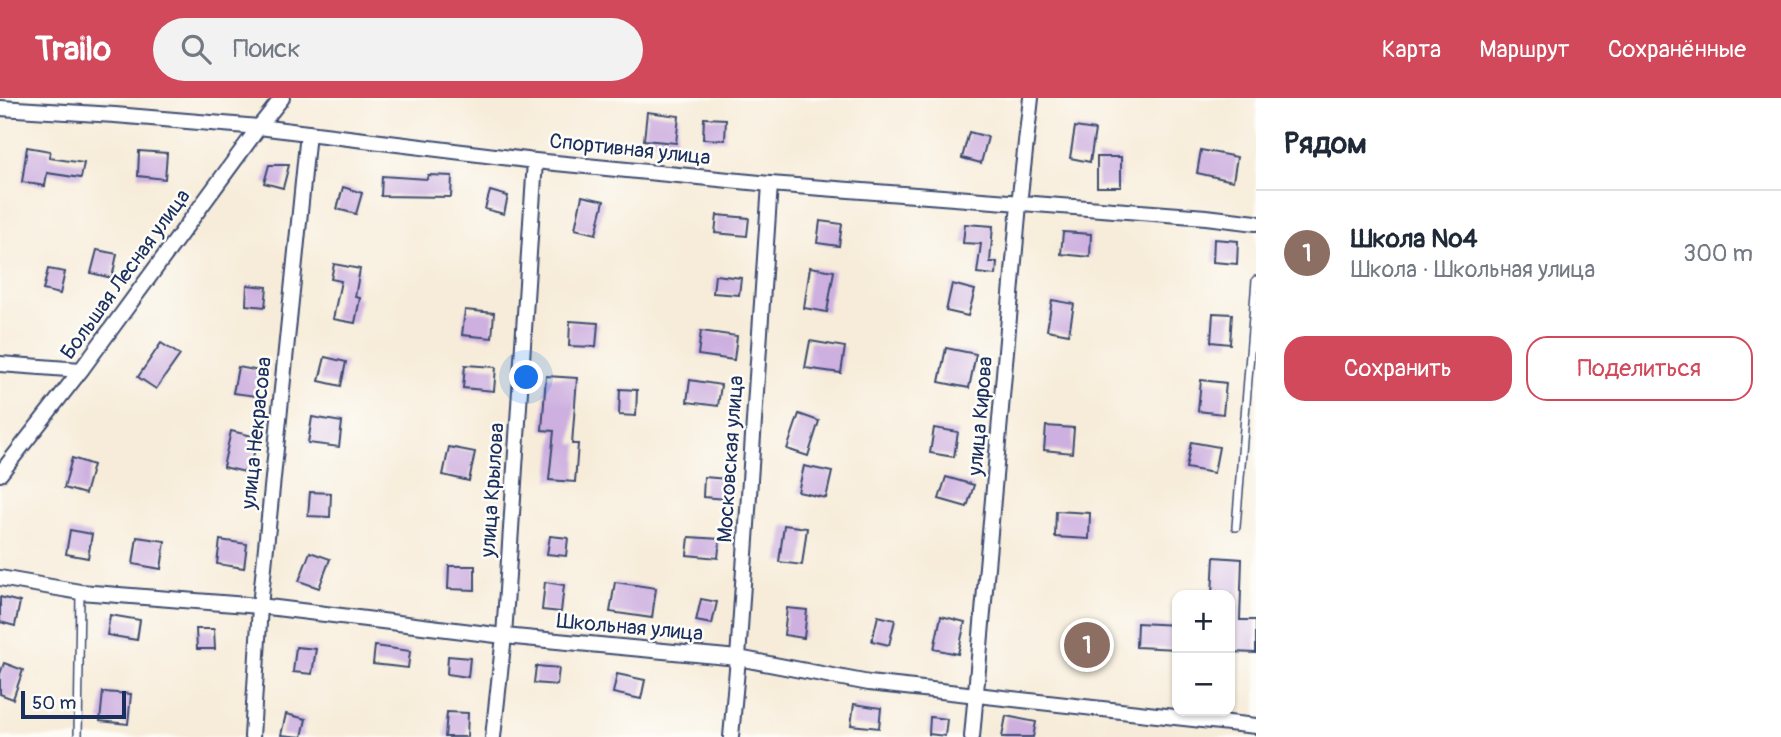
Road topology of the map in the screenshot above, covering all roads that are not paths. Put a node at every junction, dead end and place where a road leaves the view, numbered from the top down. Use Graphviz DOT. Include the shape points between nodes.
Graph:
graph roads {
  1 [pos="282,98"];
  2 [pos="1031,98"];
  3 [pos="0,108"];
  4 [pos="259,127"];
  5 [pos="307,134"];
  6 [pos="535,161"];
  7 [pos="770,184"];
  8 [pos="1019,204"];
  9 [pos="1256,223"];
  10 [pos="1256,280"];
  11 [pos="0,364"];
  12 [pos="81,370"];
  13 [pos="0,474"];
  14 [pos="1236,527"];
  15 [pos="0,578"];
  16 [pos="79,592"];
  17 [pos="260,606"];
  18 [pos="504,636"];
  19 [pos="738,658"];
  20 [pos="977,694"];
  21 [pos="1212,721"];
  22 [pos="1256,726"];
  23 [pos="78,737"];
  24 [pos="252,737"];
  25 [pos="493,737"];
  26 [pos="731,737"];
  27 [pos="972,737"];
  28 [pos="1211,737"];
  1 -- 4 [label="street, Большая Лесная улица"];
  2 -- 8 [label="street, улица Кирова"];
  3 -- 4 [label="street, Спортивная улица"];
  4 -- 5 [label="street, Спортивная улица"];
  4 -- 12 [label="street, Большая Лесная улица"];
  5 -- 6 [label="street, Спортивная улица"];
  5 -- 17 [label="street, улица Некрасова"];
  6 -- 7 [label="street, Спортивная улица"];
  6 -- 18 [label="street, улица Крылова"];
  7 -- 8 [label="street, Спортивная улица"];
  7 -- 19 [label="street, Московская улица"];
  8 -- 9 [label="street, Спортивная улица"];
  8 -- 20 [label="street, улица Кирова"];
  10 -- 14 [label="lane"];
  11 -- 12 [label="street"];
  12 -- 13 [label="street, Большая Лесная улица"];
  15 -- 16 [label="street, Школьная улица"];
  16 -- 17 [label="street, Школьная улица"];
  16 -- 23 [label="lane"];
  17 -- 18 [label="street, Школьная улица"];
  17 -- 24 [label="street, улица Некрасова"];
  18 -- 19 [label="street, Школьная улица"];
  18 -- 25 [label="street, улица Крылова"];
  19 -- 20 [label="street, Школьная улица" via="869,683"];
  19 -- 26 [label="street, Московская улица"];
  20 -- 21 [label="street, Школьная улица"];
  20 -- 27 [label="street, улица Кирова"];
  21 -- 22 [label="street, Школьная улица"];
  21 -- 28 [label="street"];
}
